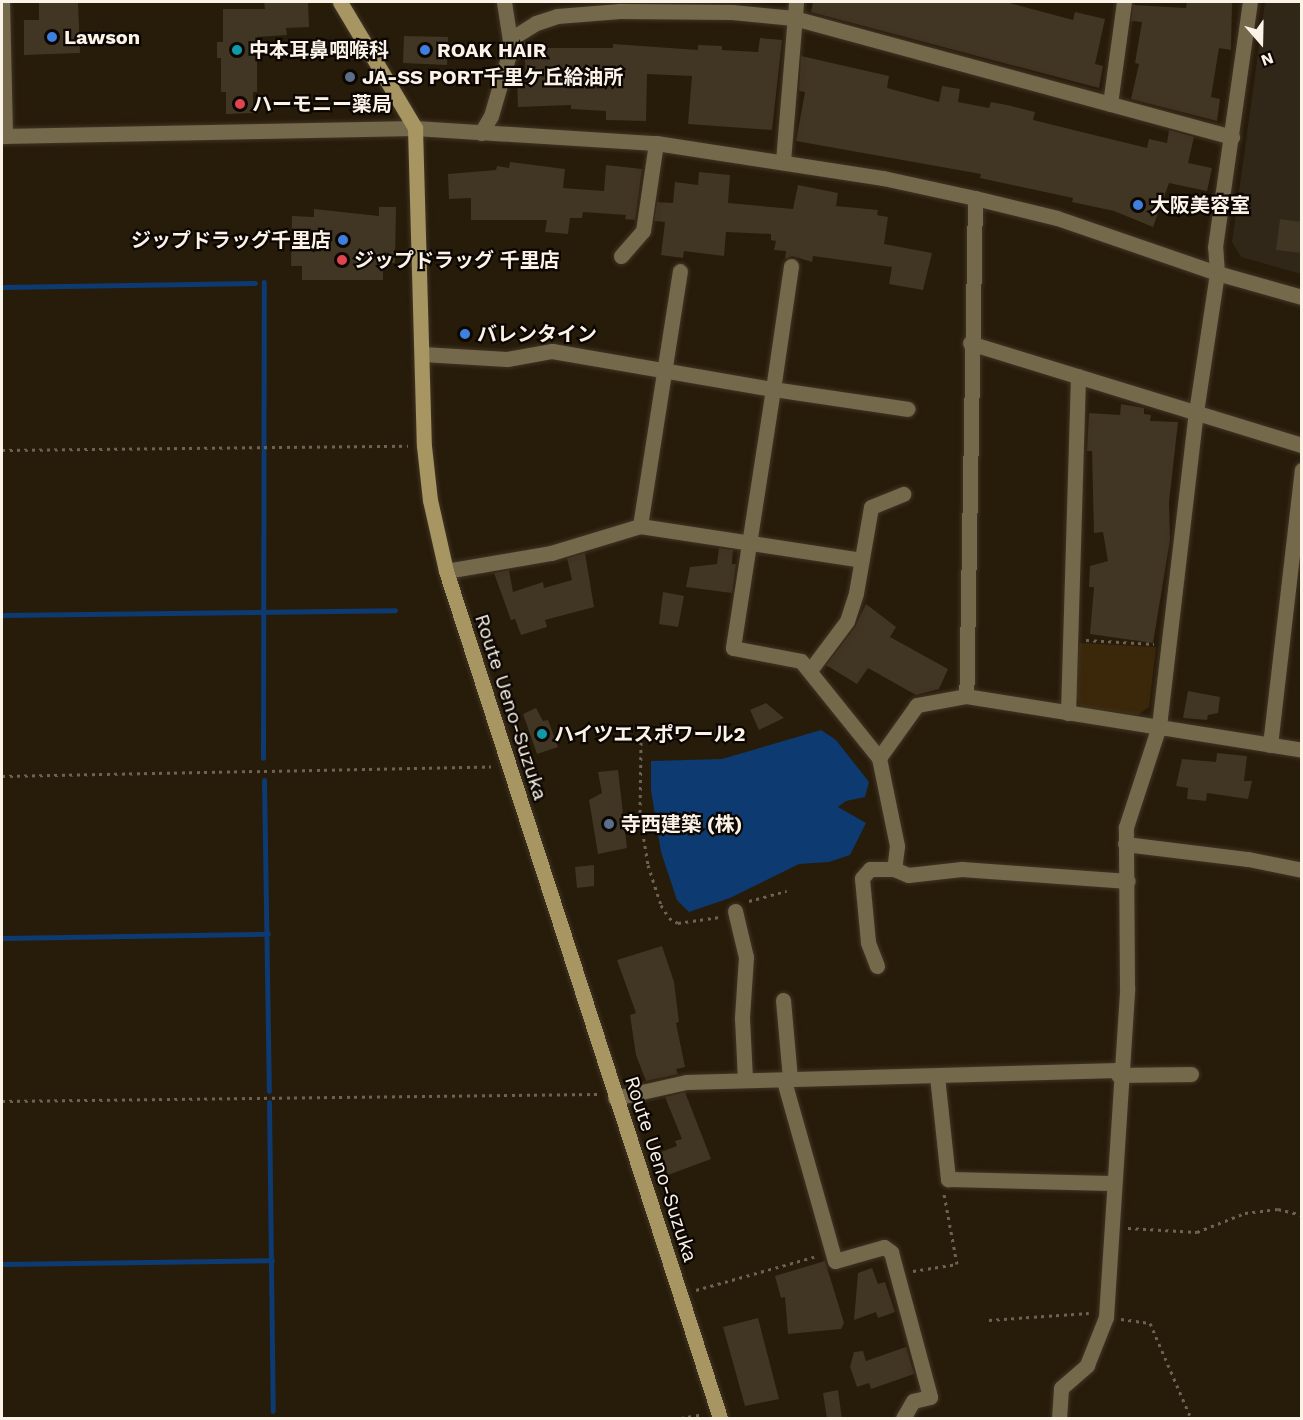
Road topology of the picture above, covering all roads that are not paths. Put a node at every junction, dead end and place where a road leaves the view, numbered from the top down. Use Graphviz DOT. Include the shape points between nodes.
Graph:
graph roads {
  1 [pos="2,2"];
  2 [pos="340,2"];
  3 [pos="504,2"];
  4 [pos="796,2"];
  5 [pos="1124,2"];
  6 [pos="1250,2"];
  7 [pos="679,6"];
  8 [pos="557,9"];
  9 [pos="794,18"];
  10 [pos="512,38"];
  11 [pos="1110,104"];
  12 [pos="3,126"];
  13 [pos="415,128"];
  14 [pos="481,133"];
  15 [pos="1232,137"];
  16 [pos="656,143"];
  17 [pos="783,161"];
  18 [pos="975,198"];
  19 [pos="621,256"];
  20 [pos="791,266"];
  21 [pos="680,271"];
  22 [pos="1217,273"];
  23 [pos="1302,297"];
  24 [pos="970,343"];
  25 [pos="422,354"];
  26 [pos="663,370"];
  27 [pos="1078,376"];
  28 [pos="773,388"];
  29 [pos="908,409"];
  30 [pos="1196,412"];
  31 [pos="1302,445"];
  32 [pos="1302,470"];
  33 [pos="904,494"];
  34 [pos="640,526"];
  35 [pos="749,544"];
  36 [pos="861,560"];
  37 [pos="446,572"];
  38 [pos="811,669"];
  39 [pos="966,696"];
  40 [pos="1068,713"];
  41 [pos="1159,726"];
  42 [pos="1270,745"];
  43 [pos="1302,750"];
  44 [pos="879,758"];
  45 [pos="1125,844"];
  46 [pos="894,869"];
  47 [pos="1302,870"];
  48 [pos="1128,881"];
  49 [pos="735,911"];
  50 [pos="877,966"];
  51 [pos="783,1000"];
  52 [pos="1118,1072"];
  53 [pos="1191,1074"];
  54 [pos="937,1076"];
  55 [pos="787,1079"];
  56 [pos="745,1080"];
  57 [pos="615,1098"];
  58 [pos="1112,1183"];
  59 [pos="720,1419"];
  60 [pos="903,1419"];
  61 [pos="1059,1419"];
  1 -- 12 [label="street"];
  2 -- 13 [label="main road, Route Ueno-Suzuka"];
  3 -- 10 [label="street"];
  4 -- 9 [label="street"];
  5 -- 11 [label="street"];
  6 -- 15 [label="street"];
  7 -- 8 [label="street"];
  7 -- 9 [label="street"];
  8 -- 10 [label="street"];
  9 -- 11 [label="street"];
  9 -- 17 [label="street"];
  10 -- 14 [label="street" via="492,116"];
  11 -- 15 [label="street"];
  12 -- 13 [label="street"];
  13 -- 14 [label="street"];
  13 -- 25 [label="main road, Route Ueno-Suzuka"];
  14 -- 16 [label="street"];
  15 -- 22 [label="street" via="1215,247"];
  16 -- 17 [label="street"];
  16 -- 19 [label="street" via="644,231"];
  17 -- 18 [label="street"];
  18 -- 22 [label="street" via="1057,219"];
  18 -- 24 [label="street"];
  20 -- 28 [label="street"];
  21 -- 26 [label="street"];
  22 -- 23 [label="street"];
  22 -- 30 [label="street"];
  24 -- 27 [label="street"];
  24 -- 39 [label="street"];
  25 -- 26 [label="street" via="507,359 552,351"];
  25 -- 37 [label="main road, Route Ueno-Suzuka" via="424,446 430,500"];
  26 -- 28 [label="street"];
  26 -- 34 [label="street"];
  27 -- 30 [label="street"];
  27 -- 40 [label="street"];
  28 -- 29 [label="street"];
  28 -- 35 [label="street"];
  30 -- 31 [label="street"];
  30 -- 41 [label="street"];
  32 -- 42 [label="street"];
  33 -- 36 [label="street" via="870,507"];
  34 -- 35 [label="street"];
  34 -- 37 [label="street" via="530,558"];
  35 -- 36 [label="street"];
  35 -- 38 [label="street" via="733,648 801,661"];
  36 -- 38 [label="street" via="847,621"];
  37 -- 57 [label="main road, Route Ueno-Suzuka"];
  38 -- 44 [label="street"];
  39 -- 40 [label="street"];
  39 -- 44 [label="street" via="917,705"];
  40 -- 41 [label="street"];
  41 -- 42 [label="street"];
  41 -- 45 [label="street" via="1126,827"];
  42 -- 43 [label="street"];
  44 -- 46 [label="street" via="897,846"];
  45 -- 47 [label="street" via="1248,859"];
  45 -- 48 [label="street"];
  46 -- 48 [label="street" via="908,874 962,869"];
  46 -- 50 [label="street" via="870,868 862,878 868,942"];
  48 -- 52 [label="street" via="1127,988"];
  49 -- 56 [label="street" via="746,957 742,1018"];
  51 -- 55 [label="street"];
  52 -- 53 [label="street"];
  52 -- 54 [label="street" via="1022,1070"];
  52 -- 58 [label="street"];
  54 -- 55 [label="street"];
  54 -- 58 [label="street" via="948,1179"];
  55 -- 56 [label="street"];
  55 -- 60 [label="street" via="836,1261 884,1247 891,1252 930,1397 913,1401"];
  56 -- 57 [label="street" via="686,1082"];
  57 -- 59 [label="main road, Route Ueno-Suzuka"];
  58 -- 61 [label="street" via="1114,1228 1106,1315 1088,1365 1061,1388"];
}
